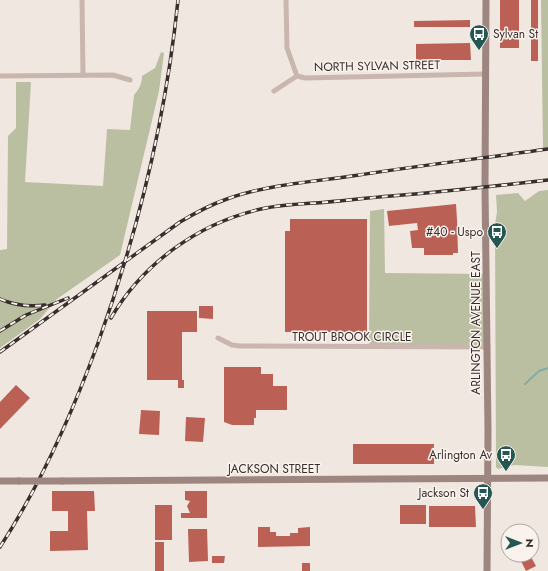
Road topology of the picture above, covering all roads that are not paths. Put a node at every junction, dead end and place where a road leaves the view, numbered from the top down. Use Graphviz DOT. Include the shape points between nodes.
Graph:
graph roads {
  1 [pos="82,0"];
  2 [pos="286,0"];
  3 [pos="486,0"];
  4 [pos="486,74"];
  5 [pos="83,75"];
  6 [pos="0,76"];
  7 [pos="297,76"];
  8 [pos="130,80"];
  9 [pos="274,91"];
  10 [pos="218,338"];
  11 [pos="488,347"];
  12 [pos="488,478"];
  13 [pos="548,478"];
  14 [pos="0,481"];
  15 [pos="487,571"];
  1 -- 5 [label="street"];
  2 -- 7 [label="street" via="287,48"];
  3 -- 4 [label="street, ARLINGTON AVENUE EAST"];
  4 -- 7 [label="street, NORTH SYLVAN STREET" via="305,78"];
  4 -- 11 [label="street, ARLINGTON AVENUE EAST"];
  5 -- 6 [label="street"];
  5 -- 8 [label="street" via="113,75"];
  7 -- 9 [label="street, NORTH SYLVAN STREET"];
  10 -- 11 [label="street, TROUT BROOK CIRCLE" via="240,346"];
  11 -- 12 [label="street, ARLINGTON AVENUE EAST"];
  12 -- 13 [label="street, JACKSON STREET"];
  12 -- 14 [label="street, JACKSON STREET, bridge"];
  12 -- 15 [label="street, ARLINGTON AVENUE EAST"];
}
